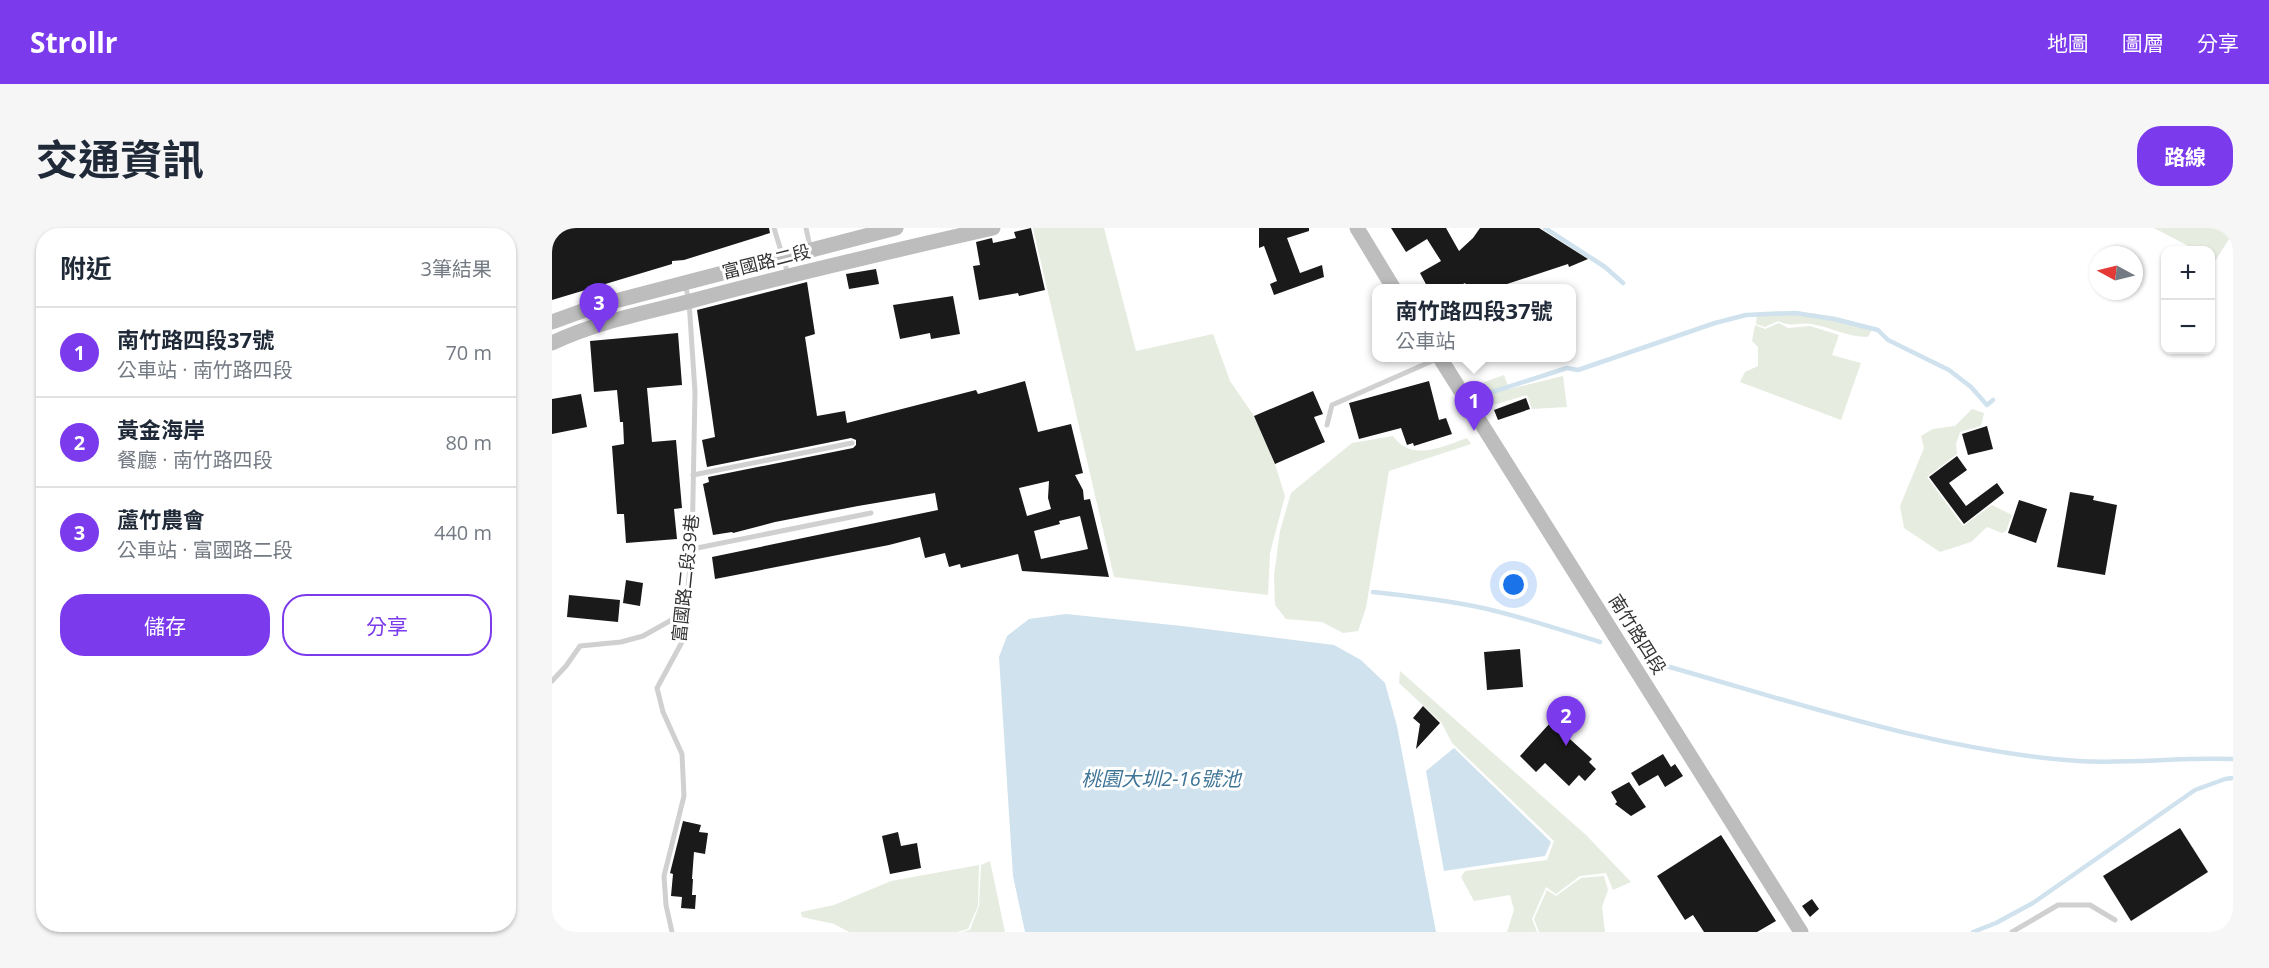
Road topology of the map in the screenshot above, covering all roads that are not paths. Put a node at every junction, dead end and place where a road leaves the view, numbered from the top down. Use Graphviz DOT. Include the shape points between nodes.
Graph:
graph roads {
  1 [pos="774,228"];
  2 [pos="806,228"];
  3 [pos="896,228"];
  4 [pos="993,228"];
  5 [pos="1357,228"];
  6 [pos="811,249"];
  7 [pos="783,256"];
  8 [pos="788,274"];
  9 [pos="684,282"];
  10 [pos="1392,284"];
  11 [pos="689,301"];
  12 [pos="552,322"];
  13 [pos="552,343"];
  14 [pos="1429,362"];
  15 [pos="1443,362"];
  16 [pos="1327,425"];
  17 [pos="852,443"];
  18 [pos="693,475"];
  19 [pos="871,513"];
  20 [pos="692,549"];
  21 [pos="684,613"];
  22 [pos="552,681"];
  23 [pos="2115,920"];
  24 [pos="672,932"];
  25 [pos="1801,932"];
  26 [pos="2012,932"];
  1 -- 7 [label="lane"];
  2 -- 6 [label="lane"];
  3 -- 6 [label="street, 富國路二段"];
  4 -- 8 [label="street, 富國路二段"];
  5 -- 10 [label="street"];
  6 -- 7 [label="street, 富國路二段"];
  7 -- 8 [label="lane"];
  7 -- 9 [label="street, 富國路二段"];
  8 -- 11 [label="street, 富國路二段"];
  9 -- 11 [label="lane, 富國路二段39巷"];
  9 -- 12 [label="street, 富國路二段"];
  11 -- 13 [label="street, 富國路二段" via="629,316"];
  11 -- 18 [label="lane, 富國路二段39巷" via="695,392"];
  14 -- 16 [label="lane" via="1332,405"];
  15 -- 25 [label="street, 南竹路四段"];
  17 -- 18 [label="lane"];
  18 -- 20 [label="lane, 富國路二段39巷"];
  19 -- 20 [label="lane"];
  20 -- 21 [label="lane, 富國路二段39巷"];
  21 -- 22 [label="lane" via="644,636 580,646"];
  21 -- 24 [label="lane, 富國路二段39巷" via="682,642 657,688 682,754 684,796 664,876"];
  23 -- 26 [label="lane" via="2090,905 2058,906"];
}
